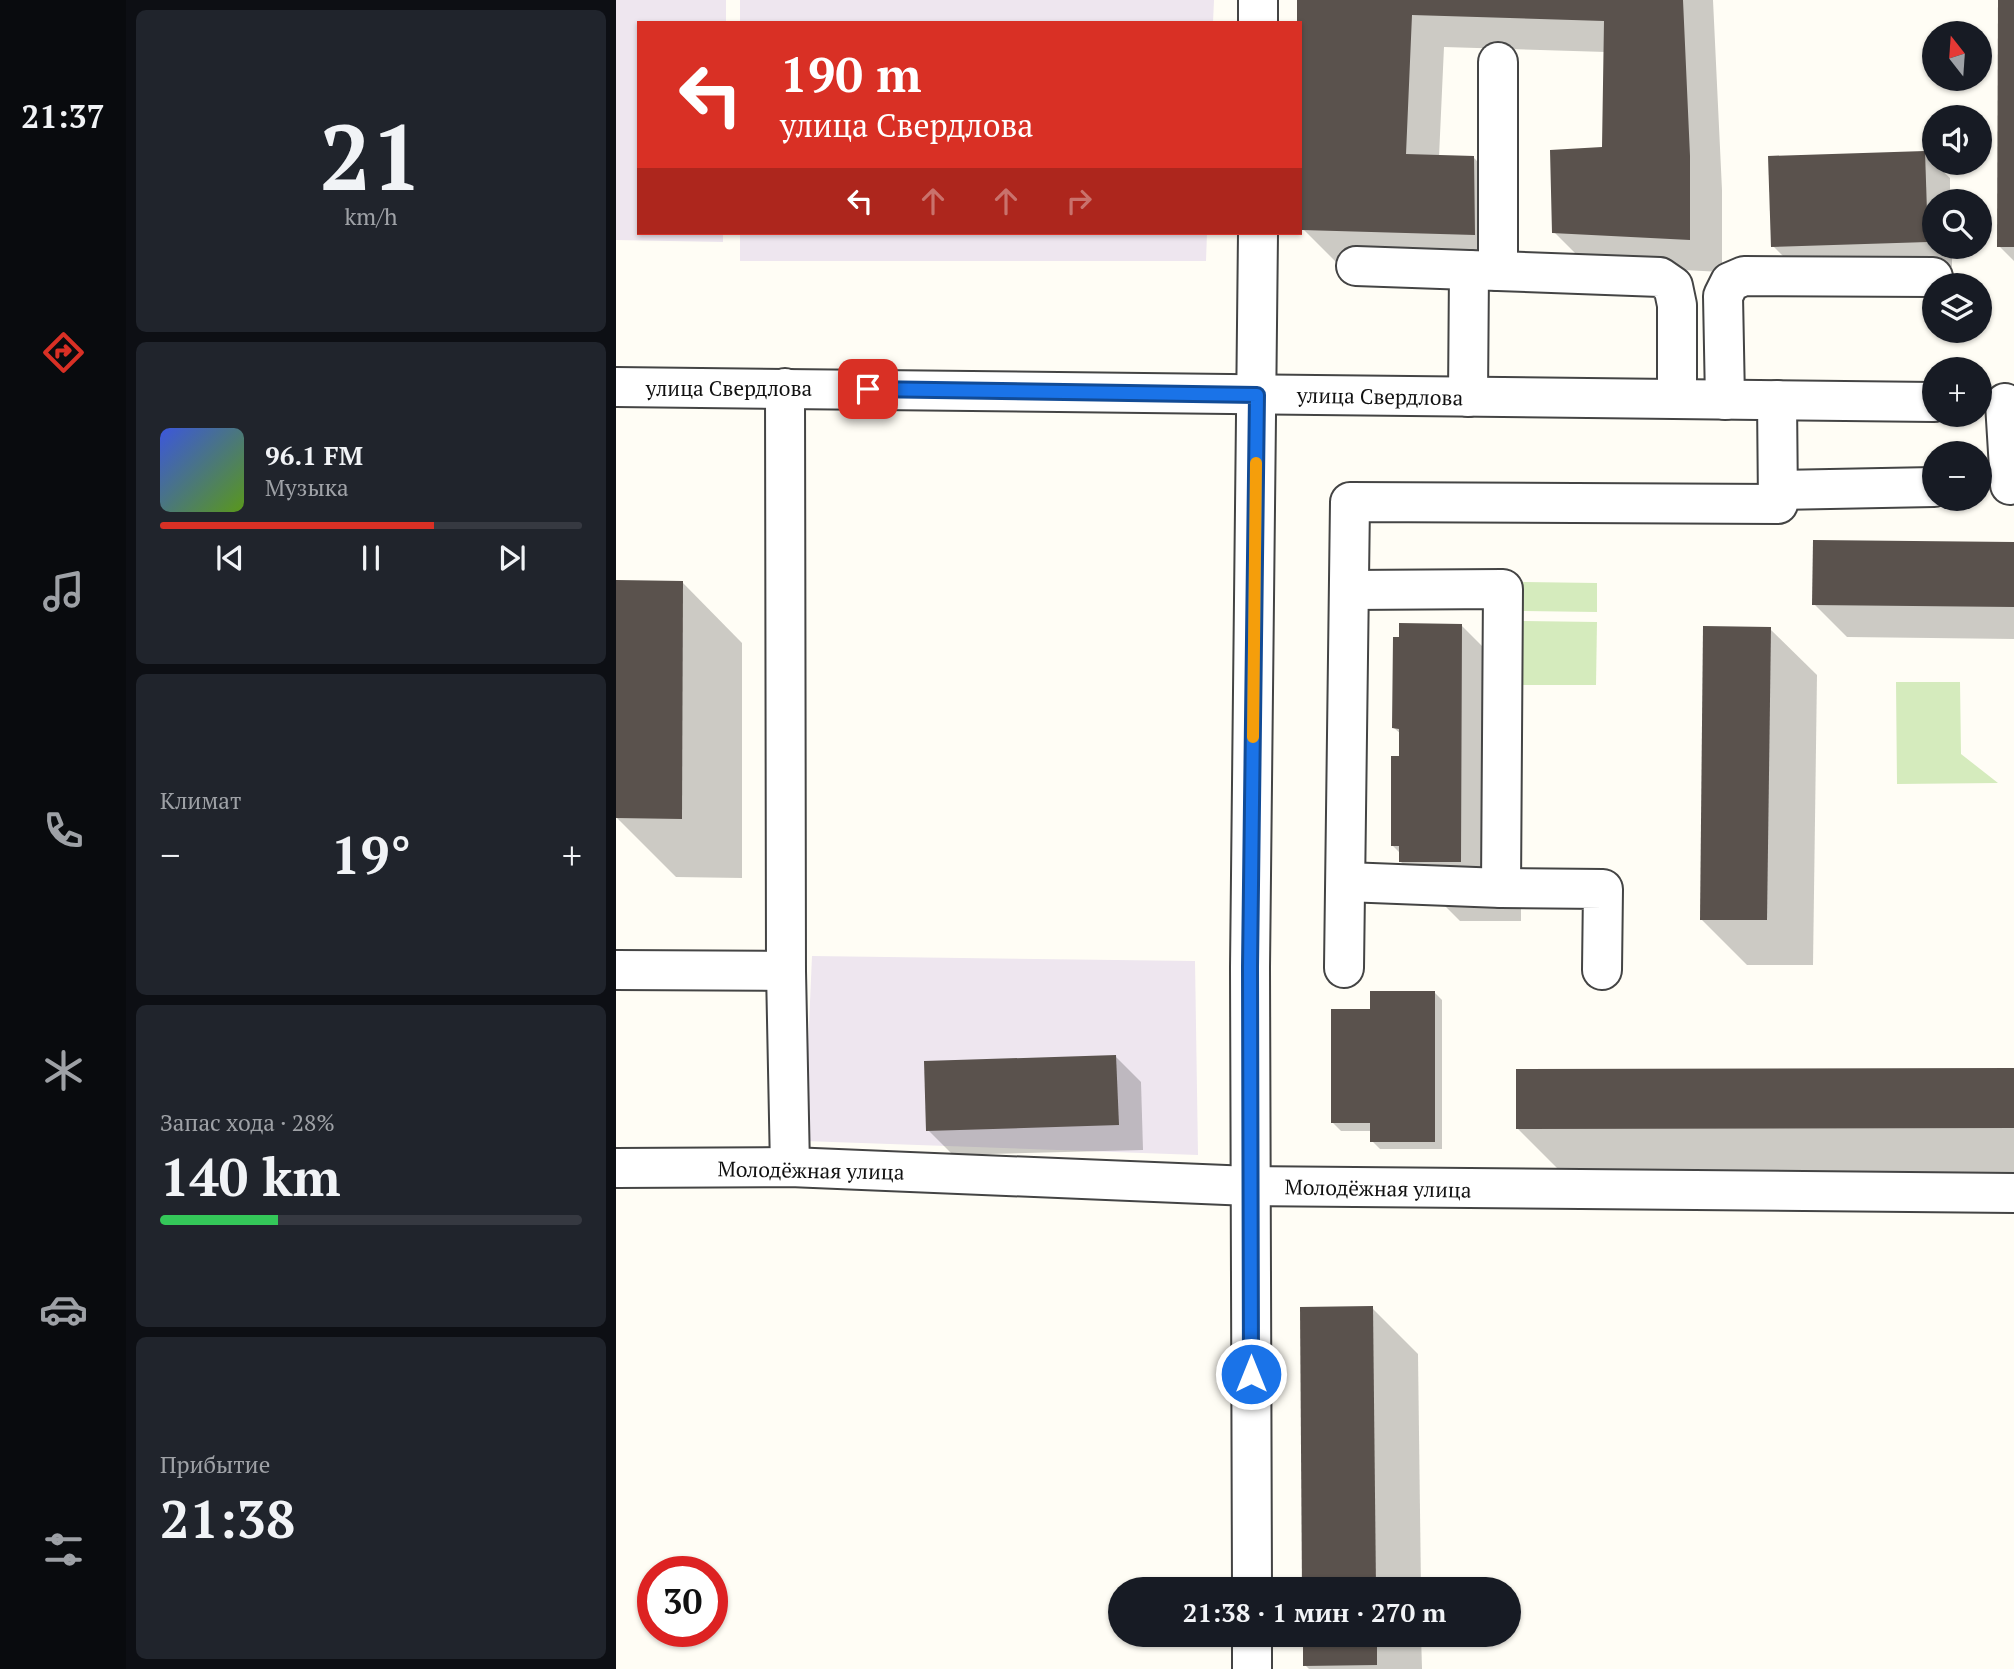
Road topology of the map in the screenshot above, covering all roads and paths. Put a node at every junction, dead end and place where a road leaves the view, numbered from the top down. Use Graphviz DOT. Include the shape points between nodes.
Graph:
graph roads {
  1 [pos="1258,0"];
  2 [pos="1258,21"];
  3 [pos="1497,62"];
  4 [pos="1258,235"];
  5 [pos="1356,266"];
  6 [pos="1483,270"];
  7 [pos="1922,277"];
  8 [pos="616,387"];
  9 [pos="785,388"];
  10 [pos="1257,395"];
  11 [pos="1468,397"];
  12 [pos="1677,399"];
  13 [pos="1725,400"];
  14 [pos="1777,400"];
  15 [pos="1922,402"];
  16 [pos="2000,403"];
  17 [pos="2001,485"];
  18 [pos="1922,487"];
  19 [pos="1778,490"];
  20 [pos="1349,590"];
  21 [pos="1346,882"];
  22 [pos="1501,888"];
  23 [pos="1344,968"];
  24 [pos="616,970"];
  25 [pos="1602,970"];
  26 [pos="786,971"];
  27 [pos="790,1167"];
  28 [pos="616,1168"];
  29 [pos="1250,1186"];
  30 [pos="2014,1193"];
  31 [pos="1252,1577"];
  32 [pos="1252,1647"];
  33 [pos="1252,1669"];
  1 -- 2 [label="street"];
  3 -- 6 [label="street"];
  4 -- 10 [label="street"];
  5 -- 6 [label="street"];
  6 -- 11 [label="street"];
  6 -- 12 [label="street" via="1660,277 1673,286 1677,305"];
  7 -- 13 [label="street" via="1744,276 1730,282 1724,296"];
  8 -- 9 [label="street, улица Свердлова"];
  9 -- 10 [label="street, улица Свердлова"];
  9 -- 26 [label="street"];
  10 -- 11 [label="street, улица Свердлова"];
  10 -- 29 [label="street"];
  11 -- 12 [label="street, улица Свердлова"];
  12 -- 13 [label="street, улица Свердлова"];
  13 -- 14 [label="street, улица Свердлова"];
  14 -- 15 [label="street, улица Свердлова"];
  14 -- 19 [label="street"];
  16 -- 17 [label="street"];
  18 -- 19 [label="street"];
  19 -- 20 [label="street" via="1778,503 1350,502"];
  20 -- 21 [label="street"];
  20 -- 22 [label="street" via="1503,589"];
  21 -- 22 [label="street"];
  21 -- 23 [label="street"];
  22 -- 25 [label="street" via="1603,890"];
  24 -- 26 [label="street"];
  26 -- 27 [label="street"];
  27 -- 28 [label="street, Молодёжная улица"];
  27 -- 29 [label="street, Молодёжная улица"];
  29 -- 30 [label="street, Молодёжная улица"];
  29 -- 31 [label="street"];
  32 -- 33 [label="street"];
}
